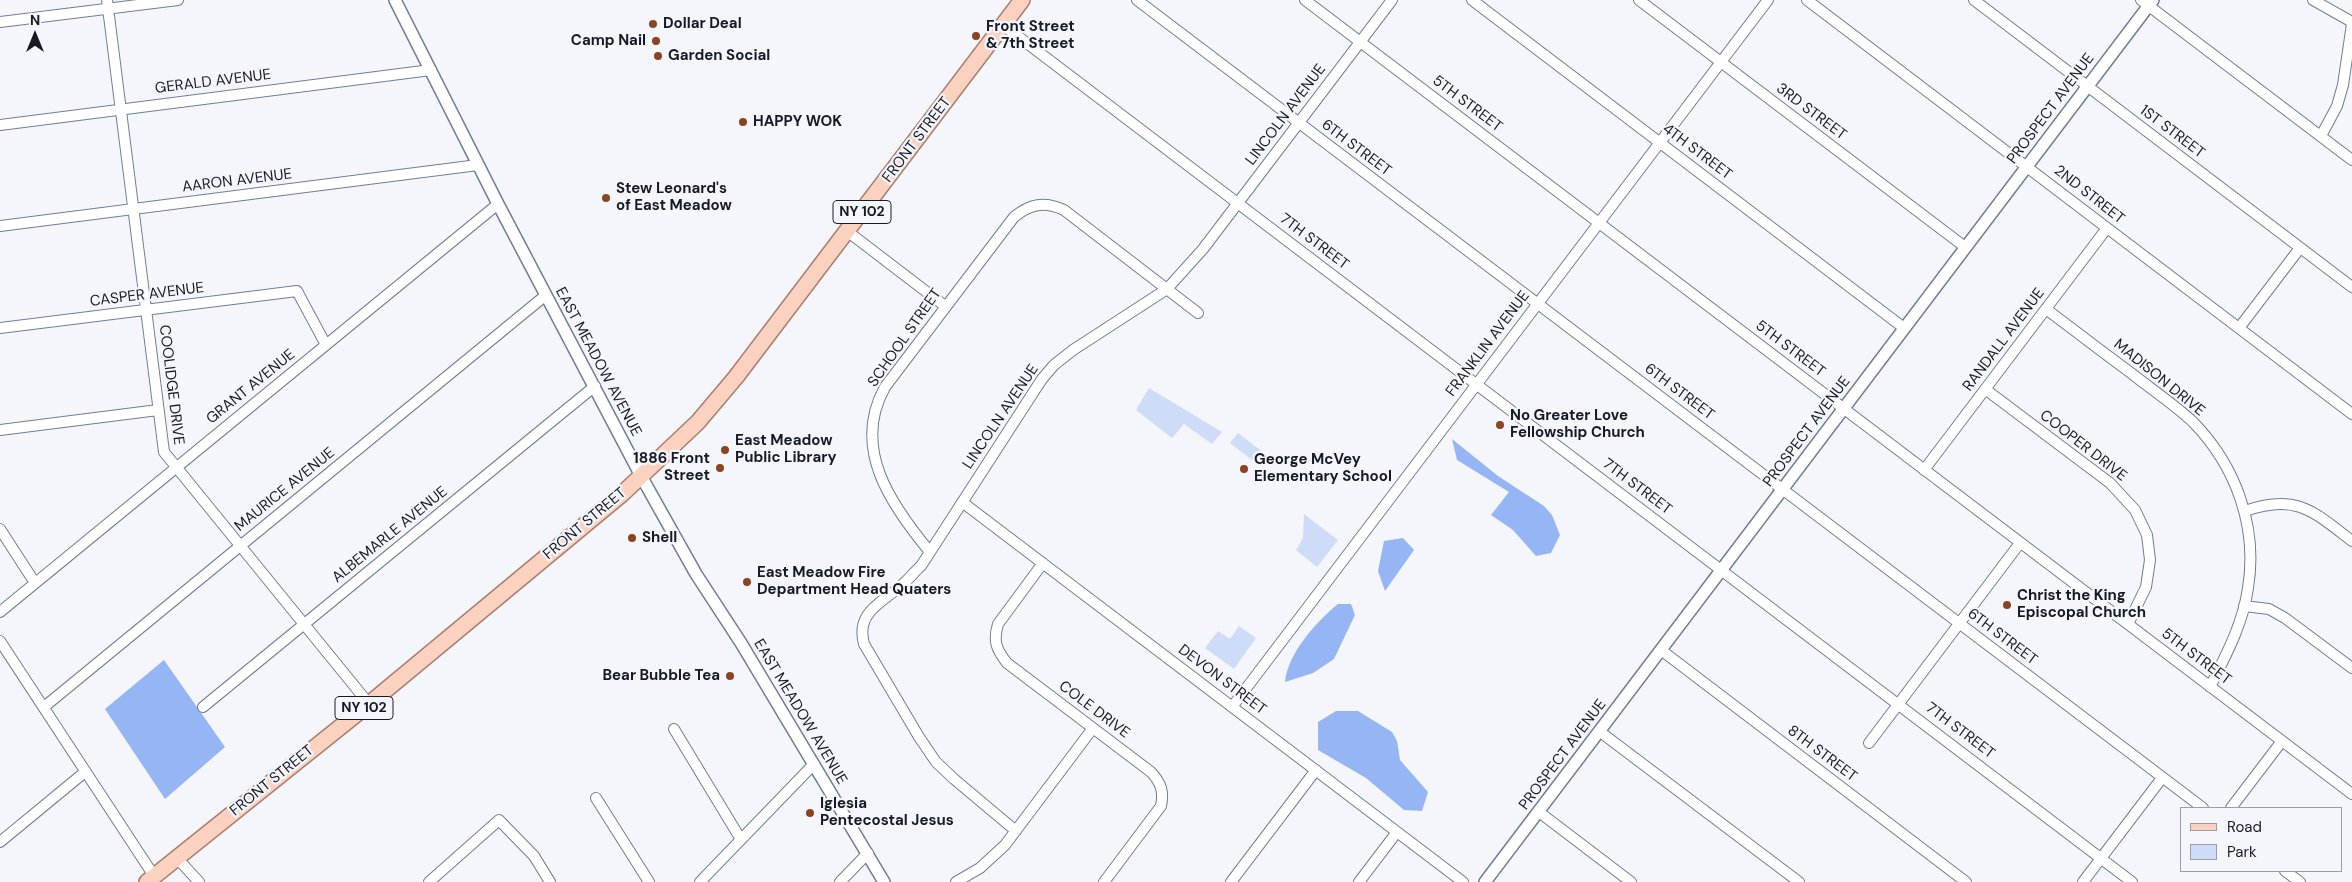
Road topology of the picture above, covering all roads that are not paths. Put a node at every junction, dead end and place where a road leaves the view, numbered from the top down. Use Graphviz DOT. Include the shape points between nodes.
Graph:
graph roads {
  1 [pos="178,0"];
  2 [pos="395,0"];
  3 [pos="1022,0"];
  4 [pos="1137,0"];
  5 [pos="1305,0"];
  6 [pos="1392,0"];
  7 [pos="1472,0"];
  8 [pos="1639,0"];
  9 [pos="1768,0"];
  10 [pos="1807,0"];
  11 [pos="1974,0"];
  12 [pos="2313,0"];
  13 [pos="2147,2"];
  14 [pos="108,4"];
  15 [pos="0,22"];
  16 [pos="2352,23"];
  17 [pos="1003,25"];
  18 [pos="1360,42"];
  19 [pos="1720,62"];
  20 [pos="430,70"];
  21 [pos="2087,86"];
  22 [pos="121,109"];
  23 [pos="1299,123"];
  24 [pos="0,125"];
  25 [pos="2321,136"];
  26 [pos="1660,142"];
  27 [pos="2352,160"];
  28 [pos="478,166"];
  29 [pos="2027,166"];
  30 [pos="1238,203"];
  31 [pos="498,204"];
  32 [pos="134,210"];
  33 [pos="1599,223"];
  34 [pos="0,226"];
  35 [pos="2107,228"];
  36 [pos="847,231"];
  37 [pos="1965,247"];
  38 [pos="2300,248"];
  39 [pos="2352,287"];
  40 [pos="1167,290"];
  41 [pos="546,295"];
  42 [pos="1538,304"];
  43 [pos="945,306"];
  44 [pos="2046,309"];
  45 [pos="147,310"];
  46 [pos="1198,313"];
  47 [pos="0,328"];
  48 [pos="1904,328"];
  49 [pos="2239,328"];
  50 [pos="326,345"];
  51 [pos="1476,384"];
  52 [pos="595,386"];
  53 [pos="1985,389"];
  54 [pos="1843,409"];
  55 [pos="158,410"];
  56 [pos="2352,414"];
  57 [pos="0,430"];
  58 [pos="175,468"];
  59 [pos="1924,470"];
  60 [pos="641,476"];
  61 [pos="1782,490"];
  62 [pos="962,502"];
  63 [pos="2245,511"];
  64 [pos="0,530"];
  65 [pos="2352,540"];
  66 [pos="2020,543"];
  67 [pos="240,546"];
  68 [pos="930,552"];
  69 [pos="1043,564"];
  70 [pos="1721,570"];
  71 [pos="35,583"];
  72 [pos="2244,606"];
  73 [pos="0,612"];
  74 [pos="1960,624"];
  75 [pos="2128,624"];
  76 [pos="304,625"];
  77 [pos="0,641"];
  78 [pos="1661,650"];
  79 [pos="2352,668"];
  80 [pos="2210,687"];
  81 [pos="369,704"];
  82 [pos="1898,704"];
  83 [pos="1232,706"];
  84 [pos="44,707"];
  85 [pos="203,707"];
  86 [pos="1093,728"];
  87 [pos="674,729"];
  88 [pos="1599,731"];
  89 [pos="2282,741"];
  90 [pos="1869,743"];
  91 [pos="814,764"];
  92 [pos="1316,770"];
  93 [pos="85,772"];
  94 [pos="2162,778"];
  95 [pos="2352,794"];
  96 [pos="596,798"];
  97 [pos="2202,807"];
  98 [pos="2232,807"];
  99 [pos="1539,812"];
  100 [pos="1016,831"];
  101 [pos="1397,832"];
  102 [pos="1,837"];
  103 [pos="740,838"];
  104 [pos="868,853"];
  105 [pos="177,858"];
  106 [pos="2101,858"];
  107 [pos="2287,872"];
  108 [pos="151,879"];
  109 [pos="199,882"];
  110 [pos="429,882"];
  111 [pos="550,882"];
  112 [pos="649,882"];
  113 [pos="700,882"];
  114 [pos="840,882"];
  115 [pos="884,882"];
  116 [pos="956,882"];
  117 [pos="1104,882"];
  118 [pos="1231,882"];
  119 [pos="1359,882"];
  120 [pos="1463,882"];
  121 [pos="1484,882"];
  122 [pos="1631,882"];
  123 [pos="1799,882"];
  124 [pos="1966,882"];
  125 [pos="2084,882"];
  126 [pos="2132,882"];
  127 [pos="2300,882"];
  1 -- 14 [label="street"];
  2 -- 20 [label="street, EAST MEADOW AVENUE"];
  3 -- 17 [label="main road, FRONT STREET / NY 102"];
  4 -- 23 [label="street, 6TH STREET"];
  5 -- 18 [label="street, 5TH STREET"];
  6 -- 18 [label="street, LINCOLN AVENUE"];
  7 -- 26 [label="street, 4TH STREET"];
  8 -- 19 [label="street, 3RD STREET"];
  9 -- 19 [label="street, FRANKLIN AVENUE"];
  10 -- 29 [label="street, 2ND STREET"];
  11 -- 21 [label="street, 1ST STREET"];
  12 -- 16 [label="street"];
  13 -- 21 [label="street, PROSPECT AVENUE"];
  13 -- 25 [label="street"];
  14 -- 15 [label="street"];
  14 -- 22 [label="street, COOLIDGE DRIVE"];
  16 -- 25 [label="street" via="2339,99"];
  17 -- 30 [label="street, 7TH STREET"];
  17 -- 36 [label="main road, FRONT STREET / NY 102"];
  18 -- 23 [label="street, LINCOLN AVENUE"];
  18 -- 33 [label="street, 5TH STREET"];
  19 -- 26 [label="street, FRANKLIN AVENUE"];
  19 -- 37 [label="street, 3RD STREET"];
  20 -- 22 [label="street, GERALD AVENUE"];
  20 -- 28 [label="street, EAST MEADOW AVENUE"];
  21 -- 29 [label="street, PROSPECT AVENUE"];
  21 -- 38 [label="street, 1ST STREET"];
  22 -- 24 [label="street, GERALD AVENUE"];
  22 -- 32 [label="street, COOLIDGE DRIVE"];
  23 -- 30 [label="street, LINCOLN AVENUE"];
  23 -- 42 [label="street, 6TH STREET"];
  25 -- 27 [label="street"];
  26 -- 33 [label="street, FRANKLIN AVENUE"];
  26 -- 48 [label="street, 4TH STREET"];
  28 -- 31 [label="street, EAST MEADOW AVENUE"];
  28 -- 32 [label="street, AARON AVENUE"];
  29 -- 35 [label="street, 2ND STREET"];
  29 -- 37 [label="street, PROSPECT AVENUE"];
  30 -- 40 [label="street, LINCOLN AVENUE"];
  30 -- 51 [label="street, 7TH STREET"];
  31 -- 41 [label="street, EAST MEADOW AVENUE"];
  31 -- 50 [label="street, GRANT AVENUE"];
  32 -- 34 [label="street, AARON AVENUE"];
  32 -- 45 [label="street, COOLIDGE DRIVE"];
  33 -- 42 [label="street, FRANKLIN AVENUE"];
  33 -- 54 [label="street, 5TH STREET"];
  35 -- 44 [label="street, RANDALL AVENUE"];
  35 -- 49 [label="street, 2ND STREET"];
  36 -- 43 [label="street"];
  36 -- 60 [label="main road, FRONT STREET / NY 102" via="736,377 698,422"];
  37 -- 48 [label="street, PROSPECT AVENUE"];
  38 -- 39 [label="street, 1ST STREET"];
  38 -- 49 [label="street"];
  40 -- 43 [label="street, SCHOOL STREET" via="1064,210 1039,204 1024,208 1002,231"];
  40 -- 46 [label="street"];
  40 -- 62 [label="street, LINCOLN AVENUE" via="1054,365"];
  41 -- 52 [label="street, EAST MEADOW AVENUE"];
  41 -- 67 [label="street, MAURICE AVENUE"];
  42 -- 51 [label="street, FRANKLIN AVENUE"];
  42 -- 61 [label="street, 6TH STREET"];
  43 -- 68 [label="street, SCHOOL STREET" via="885,387 875,411 872,434 874,460 880,479 907,524"];
  44 -- 53 [label="street, RANDALL AVENUE"];
  44 -- 63 [label="street, MADISON DRIVE" via="2192,421 2222,459"];
  45 -- 47 [label="street, CASPER AVENUE"];
  45 -- 50 [label="street, CASPER AVENUE" via="297,291"];
  45 -- 55 [label="street, COOLIDGE DRIVE"];
  48 -- 54 [label="street, PROSPECT AVENUE"];
  49 -- 56 [label="street, 2ND STREET"];
  50 -- 58 [label="street, GRANT AVENUE"];
  51 -- 70 [label="street, 7TH STREET"];
  51 -- 83 [label="street, FRANKLIN AVENUE"];
  52 -- 60 [label="street, EAST MEADOW AVENUE"];
  52 -- 76 [label="street, ALBEMARLE AVENUE"];
  53 -- 59 [label="street, RANDALL AVENUE"];
  53 -- 75 [label="street, COOPER DRIVE" via="2110,484 2135,510 2147,536 2150,560 2146,587"];
  54 -- 59 [label="street, 5TH STREET"];
  54 -- 61 [label="street, PROSPECT AVENUE"];
  55 -- 57 [label="street"];
  55 -- 58 [label="street, COOLIDGE DRIVE" via="164,452"];
  58 -- 67 [label="street, COOLIDGE DRIVE"];
  58 -- 71 [label="street, GRANT AVENUE"];
  59 -- 66 [label="street, 5TH STREET"];
  60 -- 81 [label="main road, FRONT STREET / NY 102"];
  60 -- 91 [label="street, EAST MEADOW AVENUE" via="696,574"];
  61 -- 70 [label="street, PROSPECT AVENUE"];
  61 -- 74 [label="street, 6TH STREET"];
  62 -- 68 [label="street, LINCOLN AVENUE"];
  62 -- 69 [label="street, DEVON STREET"];
  63 -- 65 [label="street" via="2272,503 2305,508"];
  63 -- 72 [label="street, MADISON DRIVE" via="2251,559"];
  64 -- 71 [label="street"];
  66 -- 74 [label="street"];
  66 -- 75 [label="street, 5TH STREET"];
  67 -- 76 [label="street, COOLIDGE DRIVE"];
  67 -- 84 [label="street, MAURICE AVENUE"];
  68 -- 100 [label="street, LINCOLN AVENUE" via="904,583 870,610 863,621 861,634 864,644 936,762"];
  69 -- 83 [label="street, DEVON STREET"];
  69 -- 86 [label="street, COLE DRIVE" via="998,624 996,647 1007,663"];
  70 -- 78 [label="street, PROSPECT AVENUE"];
  70 -- 82 [label="street, 7TH STREET"];
  71 -- 73 [label="street, GRANT AVENUE"];
  72 -- 79 [label="street" via="2269,609 2286,618"];
  72 -- 80 [label="street, MADISON DRIVE" via="2236,632"];
  74 -- 82 [label="street"];
  74 -- 94 [label="street, 6TH STREET"];
  75 -- 80 [label="street, 5TH STREET"];
  76 -- 81 [label="street, COOLIDGE DRIVE"];
  76 -- 85 [label="street, ALBEMARLE AVENUE"];
  77 -- 84 [label="street"];
  78 -- 88 [label="street, PROSPECT AVENUE"];
  78 -- 124 [label="street, 8TH STREET"];
  80 -- 89 [label="street, 5TH STREET"];
  81 -- 105 [label="main road, FRONT STREET / NY 102"];
  82 -- 90 [label="street"];
  82 -- 106 [label="street, 7TH STREET"];
  83 -- 92 [label="street, DEVON STREET"];
  84 -- 93 [label="street"];
  86 -- 100 [label="street"];
  86 -- 117 [label="street, COLE DRIVE" via="1151,772 1164,794 1161,806"];
  87 -- 103 [label="street"];
  88 -- 99 [label="street, PROSPECT AVENUE"];
  88 -- 123 [label="street"];
  89 -- 95 [label="street, 5TH STREET"];
  89 -- 98 [label="street"];
  91 -- 103 [label="street"];
  91 -- 104 [label="street, EAST MEADOW AVENUE"];
  92 -- 101 [label="street, DEVON STREET"];
  92 -- 118 [label="street"];
  93 -- 102 [label="street"];
  93 -- 108 [label="street"];
  94 -- 97 [label="street, 6TH STREET"];
  94 -- 106 [label="street"];
  96 -- 112 [label="street"];
  99 -- 121 [label="street, PROSPECT AVENUE"];
  99 -- 122 [label="street"];
  100 -- 116 [label="street" via="980,868"];
  101 -- 119 [label="street"];
  101 -- 120 [label="street, DEVON STREET"];
  103 -- 113 [label="street"];
  104 -- 114 [label="street"];
  104 -- 115 [label="street, EAST MEADOW AVENUE"];
  105 -- 108 [label="main road, FRONT STREET / NY 102"];
  105 -- 109 [label="street"];
  106 -- 125 [label="street"];
  106 -- 126 [label="street, 7TH STREET"];
  107 -- 127 [label="street"];
  110 -- 111 [label="street" via="499,820 534,856"];
}
